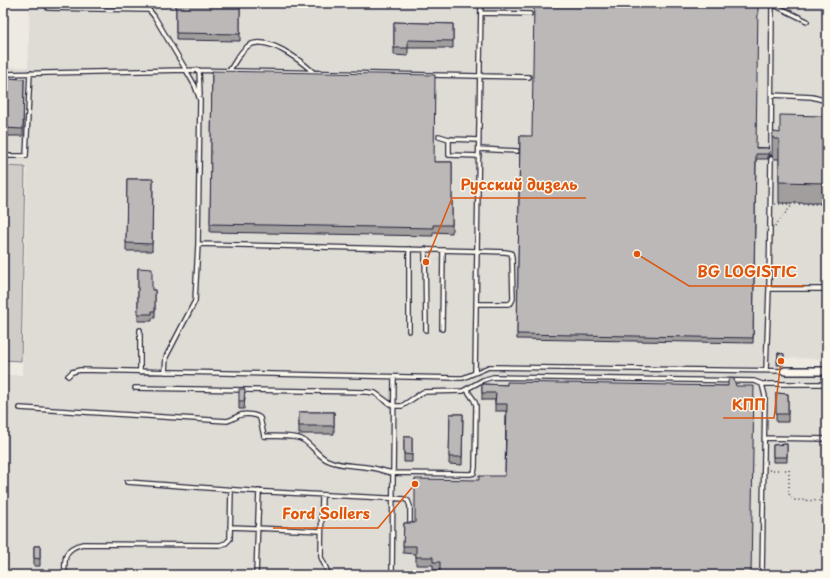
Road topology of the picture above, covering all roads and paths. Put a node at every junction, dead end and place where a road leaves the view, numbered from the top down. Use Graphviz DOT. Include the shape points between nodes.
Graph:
graph roads {
  1 [pos="481,3"];
  2 [pos="772,4"];
  3 [pos="48,8"];
  4 [pos="481,13"];
  5 [pos="530,14"];
  6 [pos="807,21"];
  7 [pos="186,70"];
  8 [pos="199,70"];
  9 [pos="229,71"];
  10 [pos="313,72"];
  11 [pos="30,73"];
  12 [pos="3,74"];
  13 [pos="480,75"];
  14 [pos="529,77"];
  15 [pos="772,95"];
  16 [pos="200,100"];
  17 [pos="827,101"];
  18 [pos="439,136"];
  19 [pos="449,139"];
  20 [pos="479,140"];
  21 [pos="479,149"];
  22 [pos="517,151"];
  23 [pos="770,153"];
  24 [pos="3,156"];
  25 [pos="479,156"];
  26 [pos="770,159"];
  27 [pos="776,204"];
  28 [pos="827,204"];
  29 [pos="792,205"];
  30 [pos="773,228"];
  31 [pos="198,244"];
  32 [pos="409,249"];
  33 [pos="425,249"];
  34 [pos="442,250"];
  35 [pos="477,251"];
  36 [pos="769,289"];
  37 [pos="827,289"];
  38 [pos="476,304"];
  39 [pos="442,329"];
  40 [pos="140,330"];
  41 [pos="426,330"];
  42 [pos="409,331"];
  43 [pos="766,370"];
  44 [pos="786,371"];
  45 [pos="827,371"];
  46 [pos="140,372"];
  47 [pos="165,372"];
  48 [pos="475,372"];
  49 [pos="68,376"];
  50 [pos="394,377"];
  51 [pos="762,384"];
  52 [pos="827,384"];
  53 [pos="136,388"];
  54 [pos="467,390"];
  55 [pos="393,406"];
  56 [pos="20,408"];
  57 [pos="765,438"];
  58 [pos="827,439"];
  59 [pos="770,470"];
  60 [pos="393,473"];
  61 [pos="127,482"];
  62 [pos="231,490"];
  63 [pos="259,491"];
  64 [pos="322,495"];
  65 [pos="392,498"];
  66 [pos="827,501"];
  67 [pos="230,527"];
  68 [pos="410,527"];
  69 [pos="257,528"];
  70 [pos="321,532"];
  71 [pos="64,575"];
  72 [pos="256,575"];
  73 [pos="329,575"];
  74 [pos="392,575"];
  75 [pos="762,575"];
  1 -- 4 [label="lane"];
  2 -- 6 [label="lane"];
  2 -- 15 [label="lane"];
  3 -- 7 [label="lane" via="150,10"];
  4 -- 5 [label="lane"];
  4 -- 13 [label="lane"];
  7 -- 8 [label="lane"];
  7 -- 11 [label="lane"];
  7 -- 16 [label="lane"];
  8 -- 9 [label="lane"];
  8 -- 16 [label="lane"];
  9 -- 10 [label="lane"];
  9 -- 10 [label="lane" via="249,45 263,43 290,55"];
  10 -- 13 [label="lane"];
  11 -- 12 [label="lane"];
  11 -- 24 [label="lane" via="26,156"];
  13 -- 14 [label="lane"];
  13 -- 20 [label="lane"];
  15 -- 17 [label="lane" via="812,97"];
  15 -- 23 [label="lane"];
  16 -- 31 [label="lane"];
  18 -- 19 [label="lane"];
  19 -- 20 [label="lane"];
  19 -- 25 [label="lane" via="449,155"];
  20 -- 21 [label="lane"];
  21 -- 22 [label="lane"];
  21 -- 25 [label="lane"];
  25 -- 35 [label="lane"];
  26 -- 36 [label="lane"];
  27 -- 29 [label="path"];
  28 -- 29 [label="path"];
  29 -- 30 [label="path"];
  31 -- 32 [label="lane"];
  31 -- 47 [label="lane" via="195,301 166,357"];
  32 -- 33 [label="lane"];
  32 -- 42 [label="lane"];
  33 -- 34 [label="lane"];
  33 -- 41 [label="lane"];
  34 -- 35 [label="lane"];
  34 -- 39 [label="lane"];
  35 -- 38 [label="lane"];
  35 -- 38 [label="lane" via="509,252 512,255 513,300 508,304"];
  36 -- 37 [label="lane"];
  36 -- 43 [label="lane"];
  38 -- 48 [label="lane"];
  40 -- 46 [label="lane"];
  43 -- 44 [label="lane"];
  43 -- 48 [label="lane" via="489,367"];
  44 -- 45 [label="street"];
  46 -- 47 [label="lane"];
  46 -- 49 [label="lane" via="76,371"];
  47 -- 50 [label="lane"];
  48 -- 50 [label="lane" via="463,378"];
  50 -- 55 [label="lane"];
  51 -- 52 [label="lane"];
  51 -- 54 [label="lane" via="754,381 492,377"];
  51 -- 57 [label="lane" via="765,396"];
  53 -- 55 [label="lane" via="367,392 375,393"];
  54 -- 55 [label="lane" via="423,392 404,405"];
  54 -- 60 [label="lane" via="476,405 474,472"];
  55 -- 60 [label="lane"];
  56 -- 60 [label="lane" via="227,421 239,415 256,415 260,418 264,436 296,437 326,459"];
  57 -- 58 [label="lane"];
  57 -- 75 [label="lane"];
  59 -- 66 [label="path" via="789,470 789,494 792,499"];
  60 -- 65 [label="lane"];
  61 -- 62 [label="lane"];
  62 -- 63 [label="lane"];
  62 -- 67 [label="lane"];
  63 -- 64 [label="lane"];
  63 -- 69 [label="lane"];
  64 -- 65 [label="lane"];
  64 -- 70 [label="lane"];
  65 -- 68 [label="lane" via="408,501"];
  65 -- 74 [label="lane"];
  67 -- 69 [label="lane"];
  67 -- 71 [label="lane" via="230,539 226,544 220,545 77,545 68,550 64,561"];
  69 -- 70 [label="lane"];
  69 -- 72 [label="lane"];
  70 -- 73 [label="lane" via="321,556"];
}
